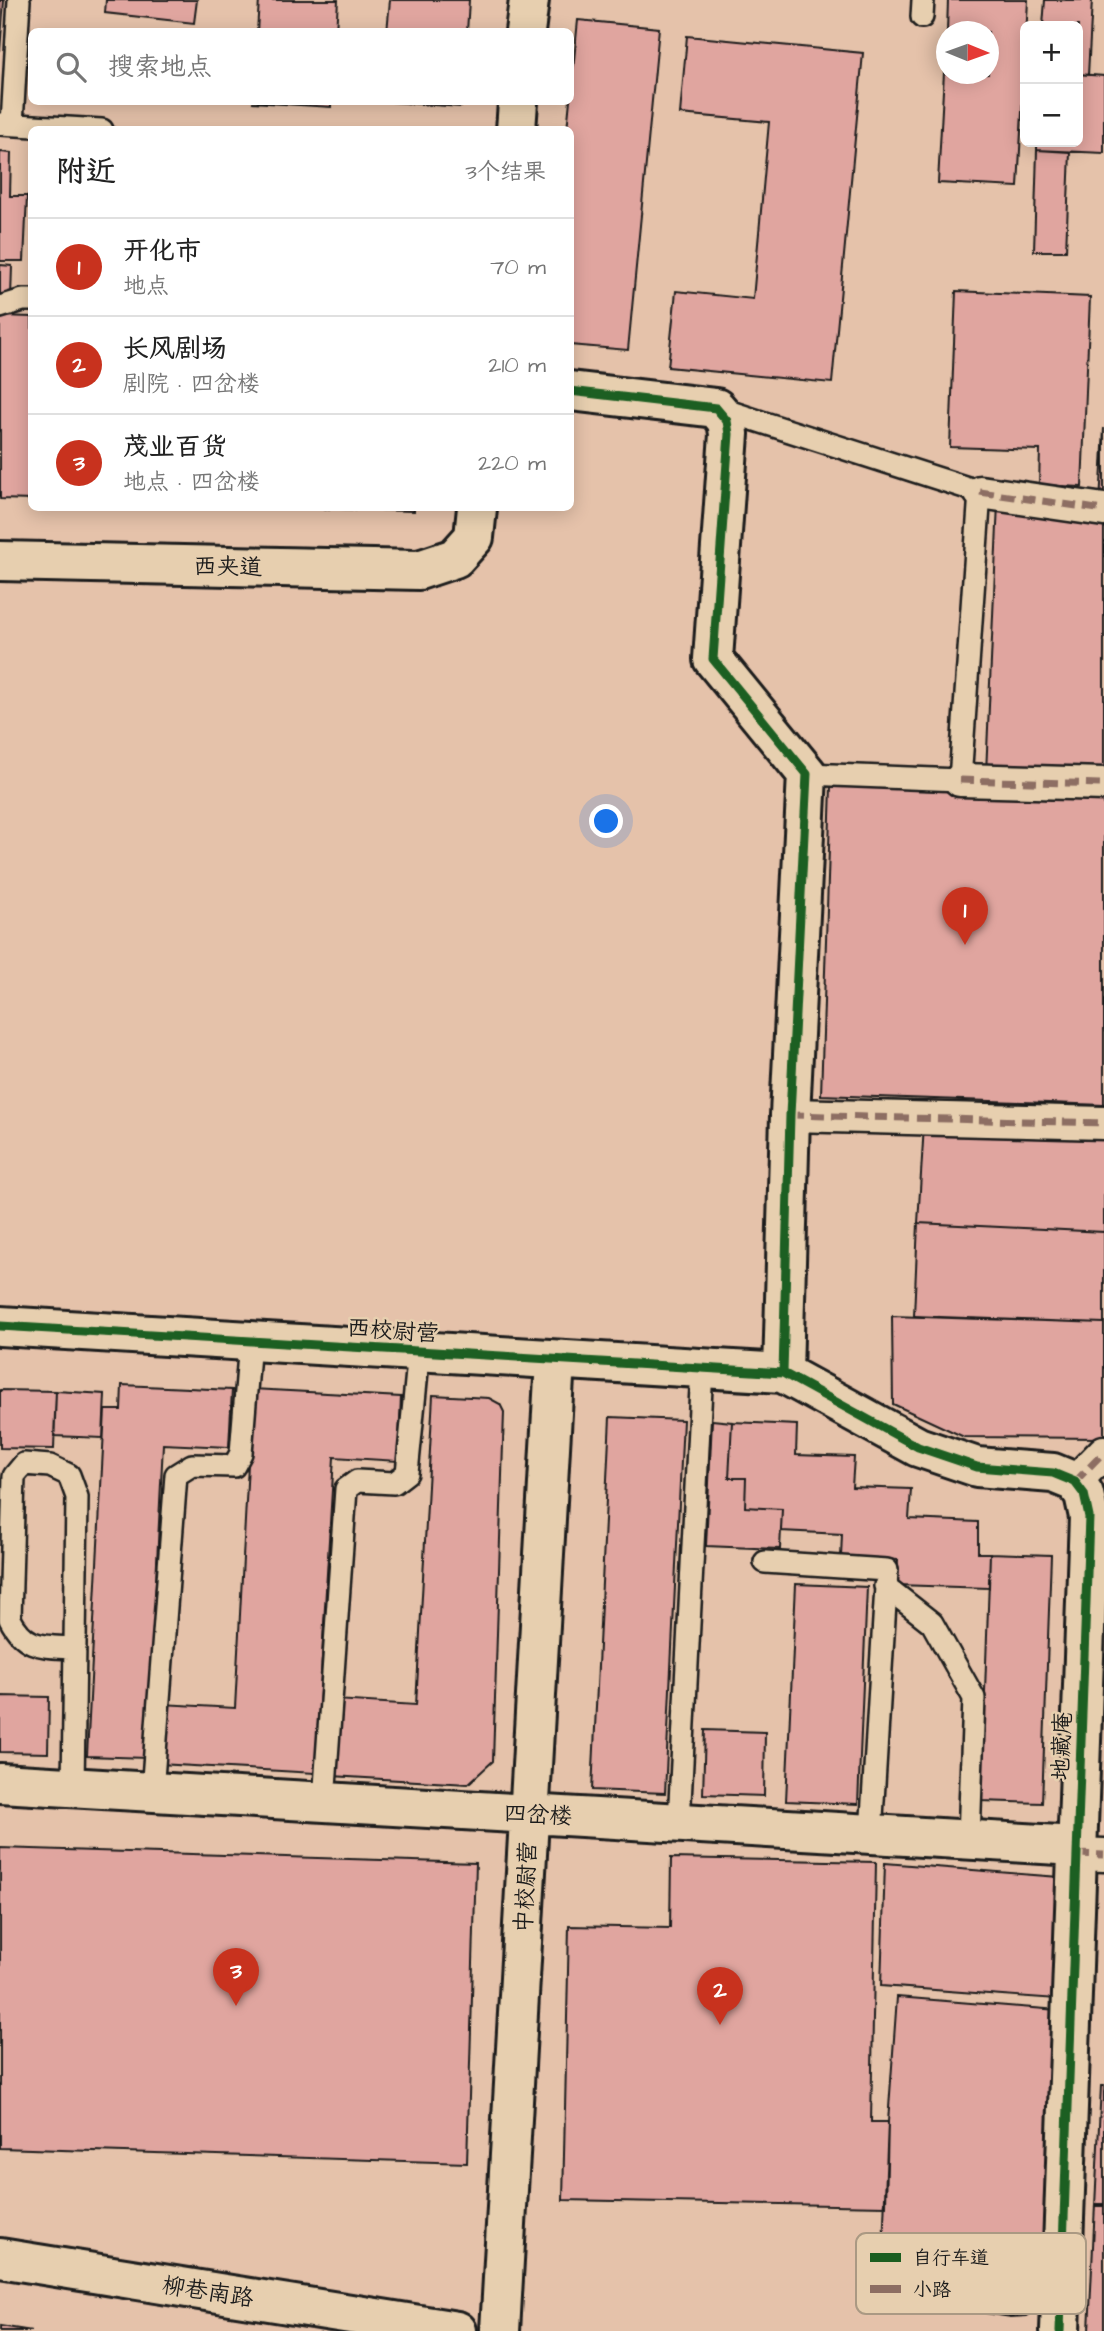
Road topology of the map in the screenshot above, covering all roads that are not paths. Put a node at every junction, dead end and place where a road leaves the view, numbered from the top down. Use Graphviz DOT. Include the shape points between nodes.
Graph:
graph roads {
  1 [pos="19,0"];
  2 [pos="514,0"];
  3 [pos="529,0"];
  4 [pos="511,28"];
  5 [pos="526,28"];
  6 [pos="504,105"];
  7 [pos="518,105"];
  8 [pos="6,124"];
  9 [pos="38,126"];
  10 [pos="502,126"];
  11 [pos="516,126"];
  12 [pos="28,300"];
  13 [pos="0,307"];
  14 [pos="574,391"];
  15 [pos="716,408"];
  16 [pos="980,492"];
  17 [pos="1104,510"];
  18 [pos="477,511"];
  19 [pos="456,535"];
  20 [pos="0,546"];
  21 [pos="0,561"];
  22 [pos="807,774"];
  23 [pos="960,779"];
  24 [pos="1104,785"];
  25 [pos="790,1115"];
  26 [pos="1104,1123"];
  27 [pos="0,1326"];
  28 [pos="250,1341"];
  29 [pos="419,1351"];
  30 [pos="555,1360"];
  31 [pos="702,1368"];
  32 [pos="783,1373"];
  33 [pos="1104,1452"];
  34 [pos="1074,1482"];
  35 [pos="765,1562"];
  36 [pos="885,1586"];
  37 [pos="75,1648"];
  38 [pos="0,1783"];
  39 [pos="73,1787"];
  40 [pos="152,1791"];
  41 [pos="324,1801"];
  42 [pos="530,1813"];
  43 [pos="679,1822"];
  44 [pos="871,1833"];
  45 [pos="970,1839"];
  46 [pos="1086,1851"];
  47 [pos="1065,2233"];
  48 [pos="0,2258"];
  49 [pos="457,2331"];
  50 [pos="500,2331"];
  1 -- 8 [label="lane"];
  2 -- 4 [label="street"];
  3 -- 5 [label="street"];
  6 -- 10 [label="street"];
  7 -- 11 [label="street"];
  8 -- 9 [label="lane"];
  12 -- 13 [label="lane"];
  14 -- 15 [label="street"];
  15 -- 16 [label="lane"];
  15 -- 22 [label="street" via="727,421 729,434 713,659"];
  16 -- 17 [label="street"];
  16 -- 23 [label="lane"];
  18 -- 19 [label="street" via="474,537"];
  19 -- 20 [label="street, 西夹道" via="421,554"];
  19 -- 21 [label="street, 西夹道" via="419,570"];
  22 -- 23 [label="lane"];
  22 -- 25 [label="street"];
  23 -- 24 [label="street"];
  25 -- 26 [label="street"];
  25 -- 32 [label="street"];
  27 -- 28 [label="street, 西校尉营"];
  28 -- 29 [label="street, 西校尉营"];
  28 -- 40 [label="lane" via="241,1453 234,1466 192,1465 177,1475"];
  29 -- 30 [label="street, 西校尉营"];
  29 -- 41 [label="lane" via="407,1474 394,1483 357,1480 346,1489"];
  30 -- 31 [label="street, 西校尉营"];
  30 -- 42 [label="street, 中校尉营"];
  31 -- 32 [label="street, 西校尉营"];
  31 -- 43 [label="lane"];
  32 -- 34 [label="street" via="918,1447 976,1467 1053,1473"];
  33 -- 34 [label="street"];
  34 -- 46 [label="street, 地藏庵" via="1084,1494 1089,1517"];
  35 -- 36 [label="lane" via="887,1570"];
  36 -- 44 [label="lane"];
  36 -- 45 [label="lane" via="932,1623 974,1698"];
  37 -- 37 [label="lane" via="77,1497 69,1475 50,1466 24,1464 14,1476 10,1619 18,1634 37,1645"];
  37 -- 39 [label="lane"];
  38 -- 39 [label="street, 四岔楼"];
  39 -- 40 [label="street, 四岔楼"];
  40 -- 41 [label="street, 四岔楼"];
  41 -- 42 [label="street, 四岔楼"];
  42 -- 43 [label="street, 四岔楼"];
  42 -- 50 [label="street, 中校尉营"];
  43 -- 44 [label="street, 四岔楼"];
  44 -- 45 [label="street, 四岔楼"];
  45 -- 46 [label="street, 四岔楼"];
  46 -- 47 [label="street, 地藏庵"];
  48 -- 49 [label="street, 柳巷南路"];
}
